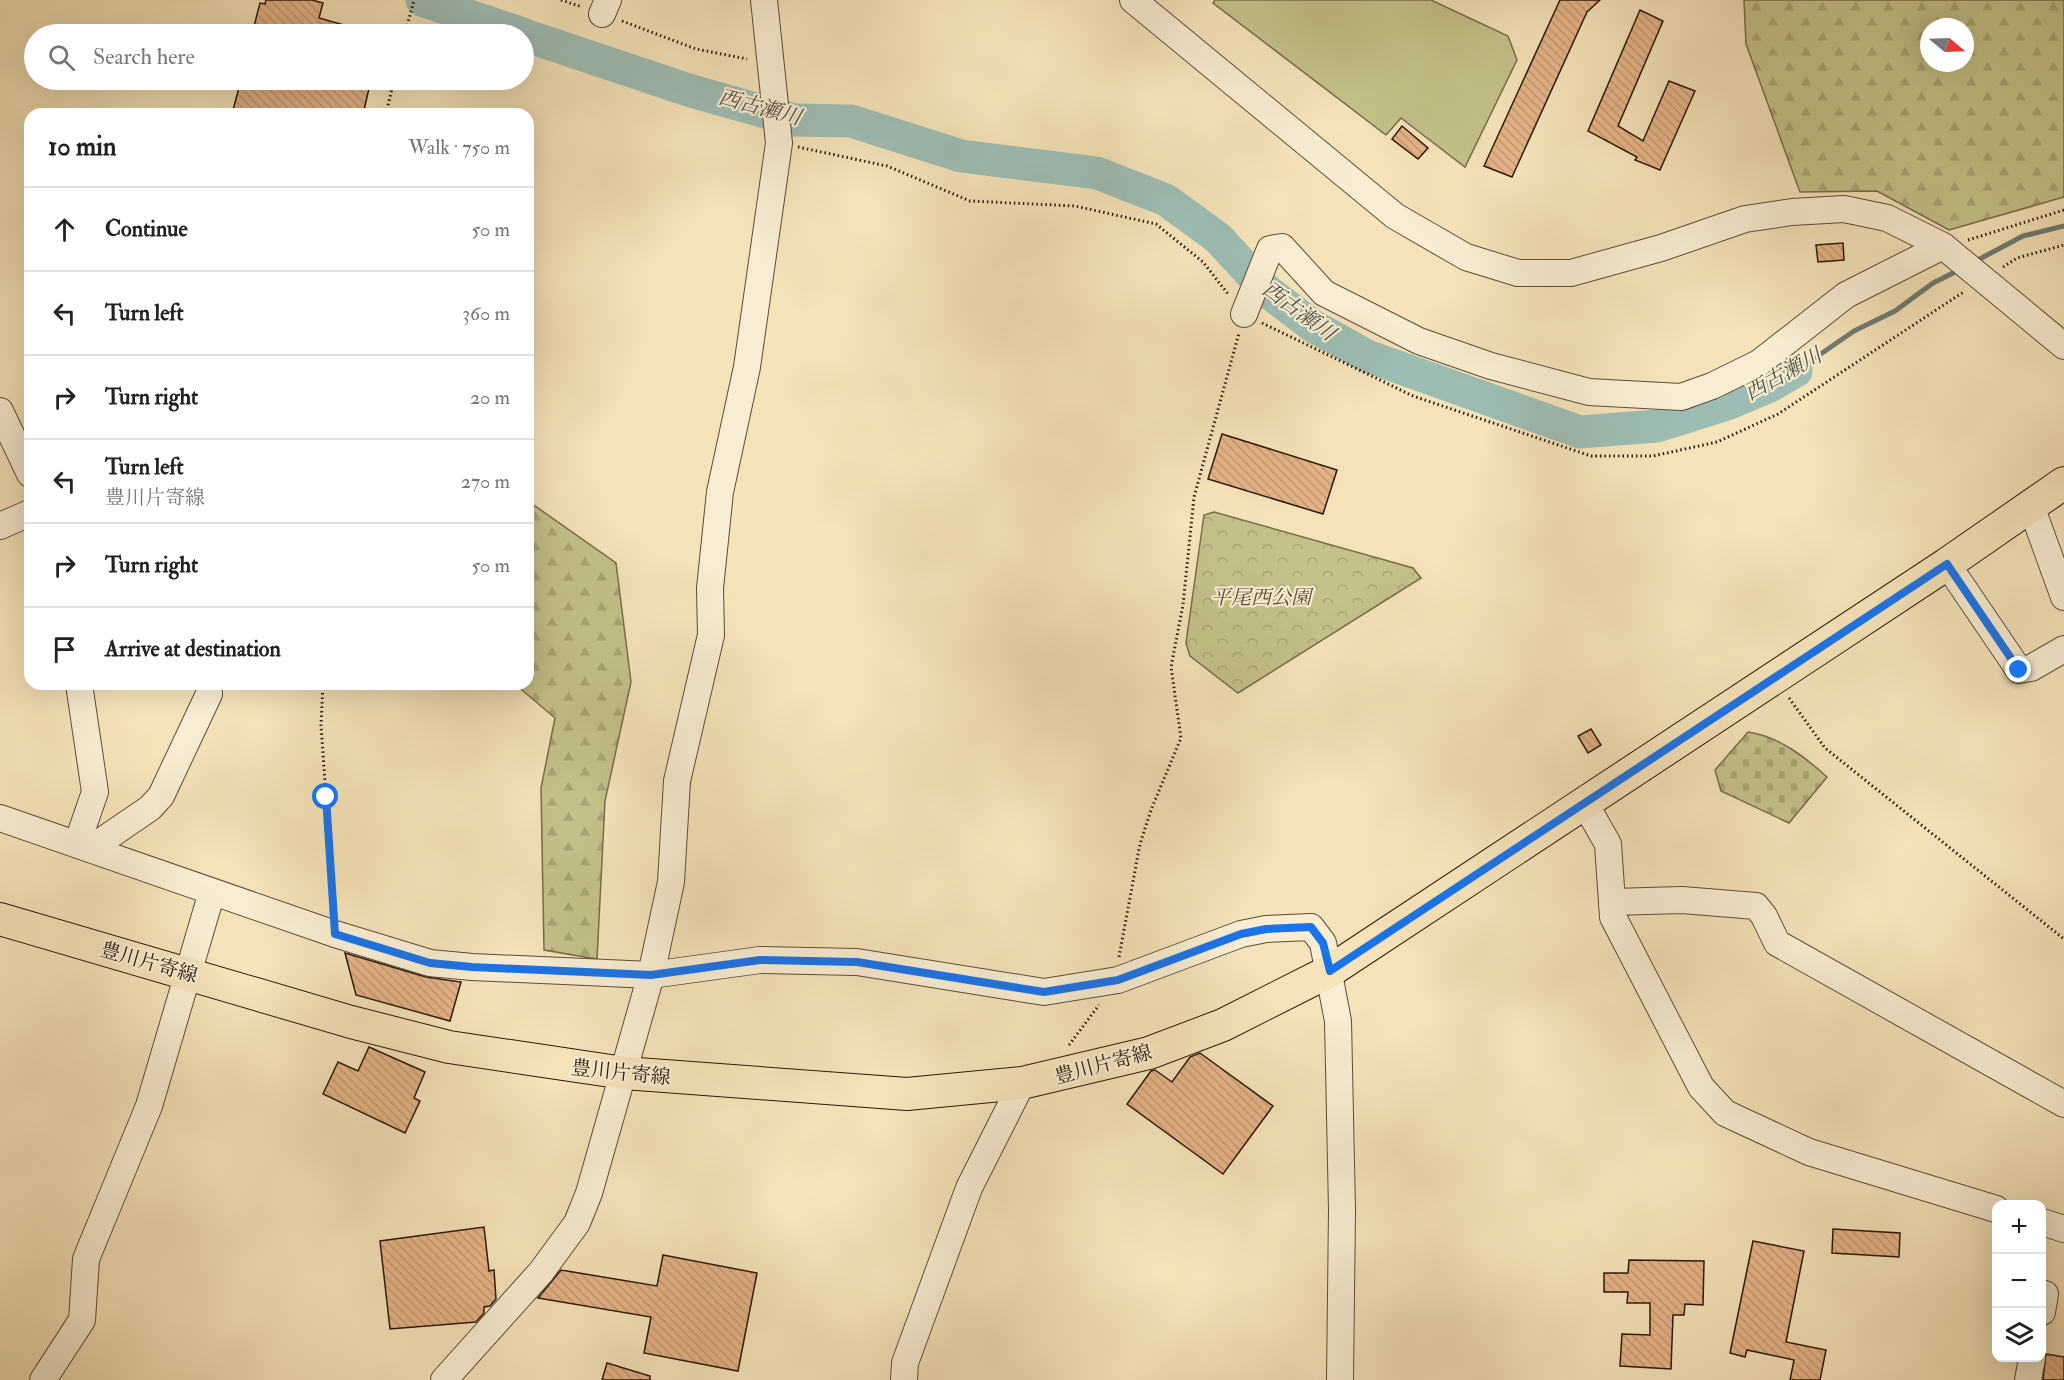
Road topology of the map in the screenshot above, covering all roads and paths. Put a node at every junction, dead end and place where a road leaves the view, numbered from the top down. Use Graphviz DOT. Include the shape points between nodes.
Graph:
graph roads {
  1 [pos="414,0"];
  2 [pos="561,0"];
  3 [pos="764,0"];
  4 [pos="1136,1"];
  5 [pos="605,7"];
  6 [pos="408,24"];
  7 [pos="771,62"];
  8 [pos="392,90"];
  9 [pos="387,108"];
  10 [pos="779,143"];
  11 [pos="2064,210"];
  12 [pos="2064,244"];
  13 [pos="1950,251"];
  14 [pos="2017,258"];
  15 [pos="1244,314"];
  16 [pos="2064,346"];
  17 [pos="0,411"];
  18 [pos="24,461"];
  19 [pos="2064,483"];
  20 [pos="2031,506"];
  21 [pos="24,516"];
  22 [pos="0,526"];
  23 [pos="1947,564"];
  24 [pos="2064,597"];
  25 [pos="2064,649"];
  26 [pos="1774,677"];
  27 [pos="80,690"];
  28 [pos="323,690"];
  29 [pos="209,694"];
  30 [pos="1584,802"];
  31 [pos="0,818"];
  32 [pos="84,847"];
  33 [pos="212,892"];
  34 [pos="1612,902"];
  35 [pos="0,919"];
  36 [pos="335,934"];
  37 [pos="2064,939"];
  38 [pos="1330,971"];
  39 [pos="190,973"];
  40 [pos="651,975"];
  41 [pos="1118,980"];
  42 [pos="624,1073"];
  43 [pos="1061,1075"];
  44 [pos="1022,1083"];
  45 [pos="2064,1104"];
  46 [pos="1992,1208"];
  47 [pos="2046,1223"];
  48 [pos="2064,1229"];
  49 [pos="2031,1362"];
  50 [pos="43,1380"];
  51 [pos="444,1380"];
  52 [pos="904,1380"];
  53 [pos="1340,1380"];
  54 [pos="2028,1380"];
  1 -- 6 [label="path"];
  2 -- 5 [label="path"];
  3 -- 7 [label="street"];
  4 -- 13 [label="street" via="1395,216 1466,257 1486,264 1518,273 1571,273 1745,219 1844,208 1887,218"];
  5 -- 7 [label="path" via="696,49"];
  7 -- 10 [label="street"];
  8 -- 9 [label="path"];
  10 -- 15 [label="path" via="887,166 970,201 1075,206 1156,224 1203,262"];
  10 -- 40 [label="street" via="747,367 720,492 710,588 711,635 677,781 671,882"];
  11 -- 13 [label="path"];
  12 -- 14 [label="path"];
  13 -- 15 [label="street" via="1846,296 1759,363 1681,397 1589,392 1491,366 1419,341 1324,292 1282,247 1270,249"];
  13 -- 16 [label="street"];
  15 -- 41 [label="path" via="1194,497 1183,605 1171,667 1181,738 1140,844 1120,946"];
  17 -- 18 [label="street"];
  19 -- 20 [label="main road, 豊川片寄線"];
  20 -- 23 [label="main road, 豊川片寄線"];
  20 -- 24 [label="street"];
  21 -- 22 [label="street"];
  23 -- 25 [label="street" via="2019,670 2031,668"];
  23 -- 26 [label="main road, 豊川片寄線"];
  26 -- 30 [label="main road, 豊川片寄線"];
  26 -- 37 [label="path" via="1825,748"];
  27 -- 32 [label="street" via="94,792"];
  28 -- 36 [label="path" via="321,725"];
  29 -- 32 [label="street" via="161,796 150,808"];
  30 -- 34 [label="street" via="1608,844"];
  30 -- 38 [label="main road, 豊川片寄線"];
  31 -- 32 [label="street"];
  32 -- 33 [label="street"];
  33 -- 36 [label="street"];
  33 -- 39 [label="street"];
  34 -- 45 [label="street" via="1682,900 1756,906 1777,943"];
  34 -- 46 [label="street" via="1613,917 1701,1087 1725,1113 1809,1152"];
  35 -- 39 [label="main road, 豊川片寄線"];
  36 -- 40 [label="street" via="430,963"];
  38 -- 41 [label="street" via="1323,943 1311,927 1241,934"];
  38 -- 43 [label="main road, 豊川片寄線" via="1223,1025 1149,1053"];
  38 -- 53 [label="street" via="1339,1033"];
  39 -- 42 [label="main road, 豊川片寄線" via="449,1047"];
  39 -- 50 [label="street" via="149,1106 86,1259 82,1320"];
  40 -- 41 [label="street" via="760,960 857,962 1044,992"];
  40 -- 42 [label="street"];
  41 -- 43 [label="path" via="1065,1051"];
  42 -- 44 [label="main road, 豊川片寄線" via="907,1094"];
  42 -- 51 [label="street" via="578,1223"];
  43 -- 44 [label="main road, 豊川片寄線"];
  44 -- 52 [label="street" via="969,1188 905,1363"];
  47 -- 48 [label="street"];
  49 -- 54 [label="street"];
}
